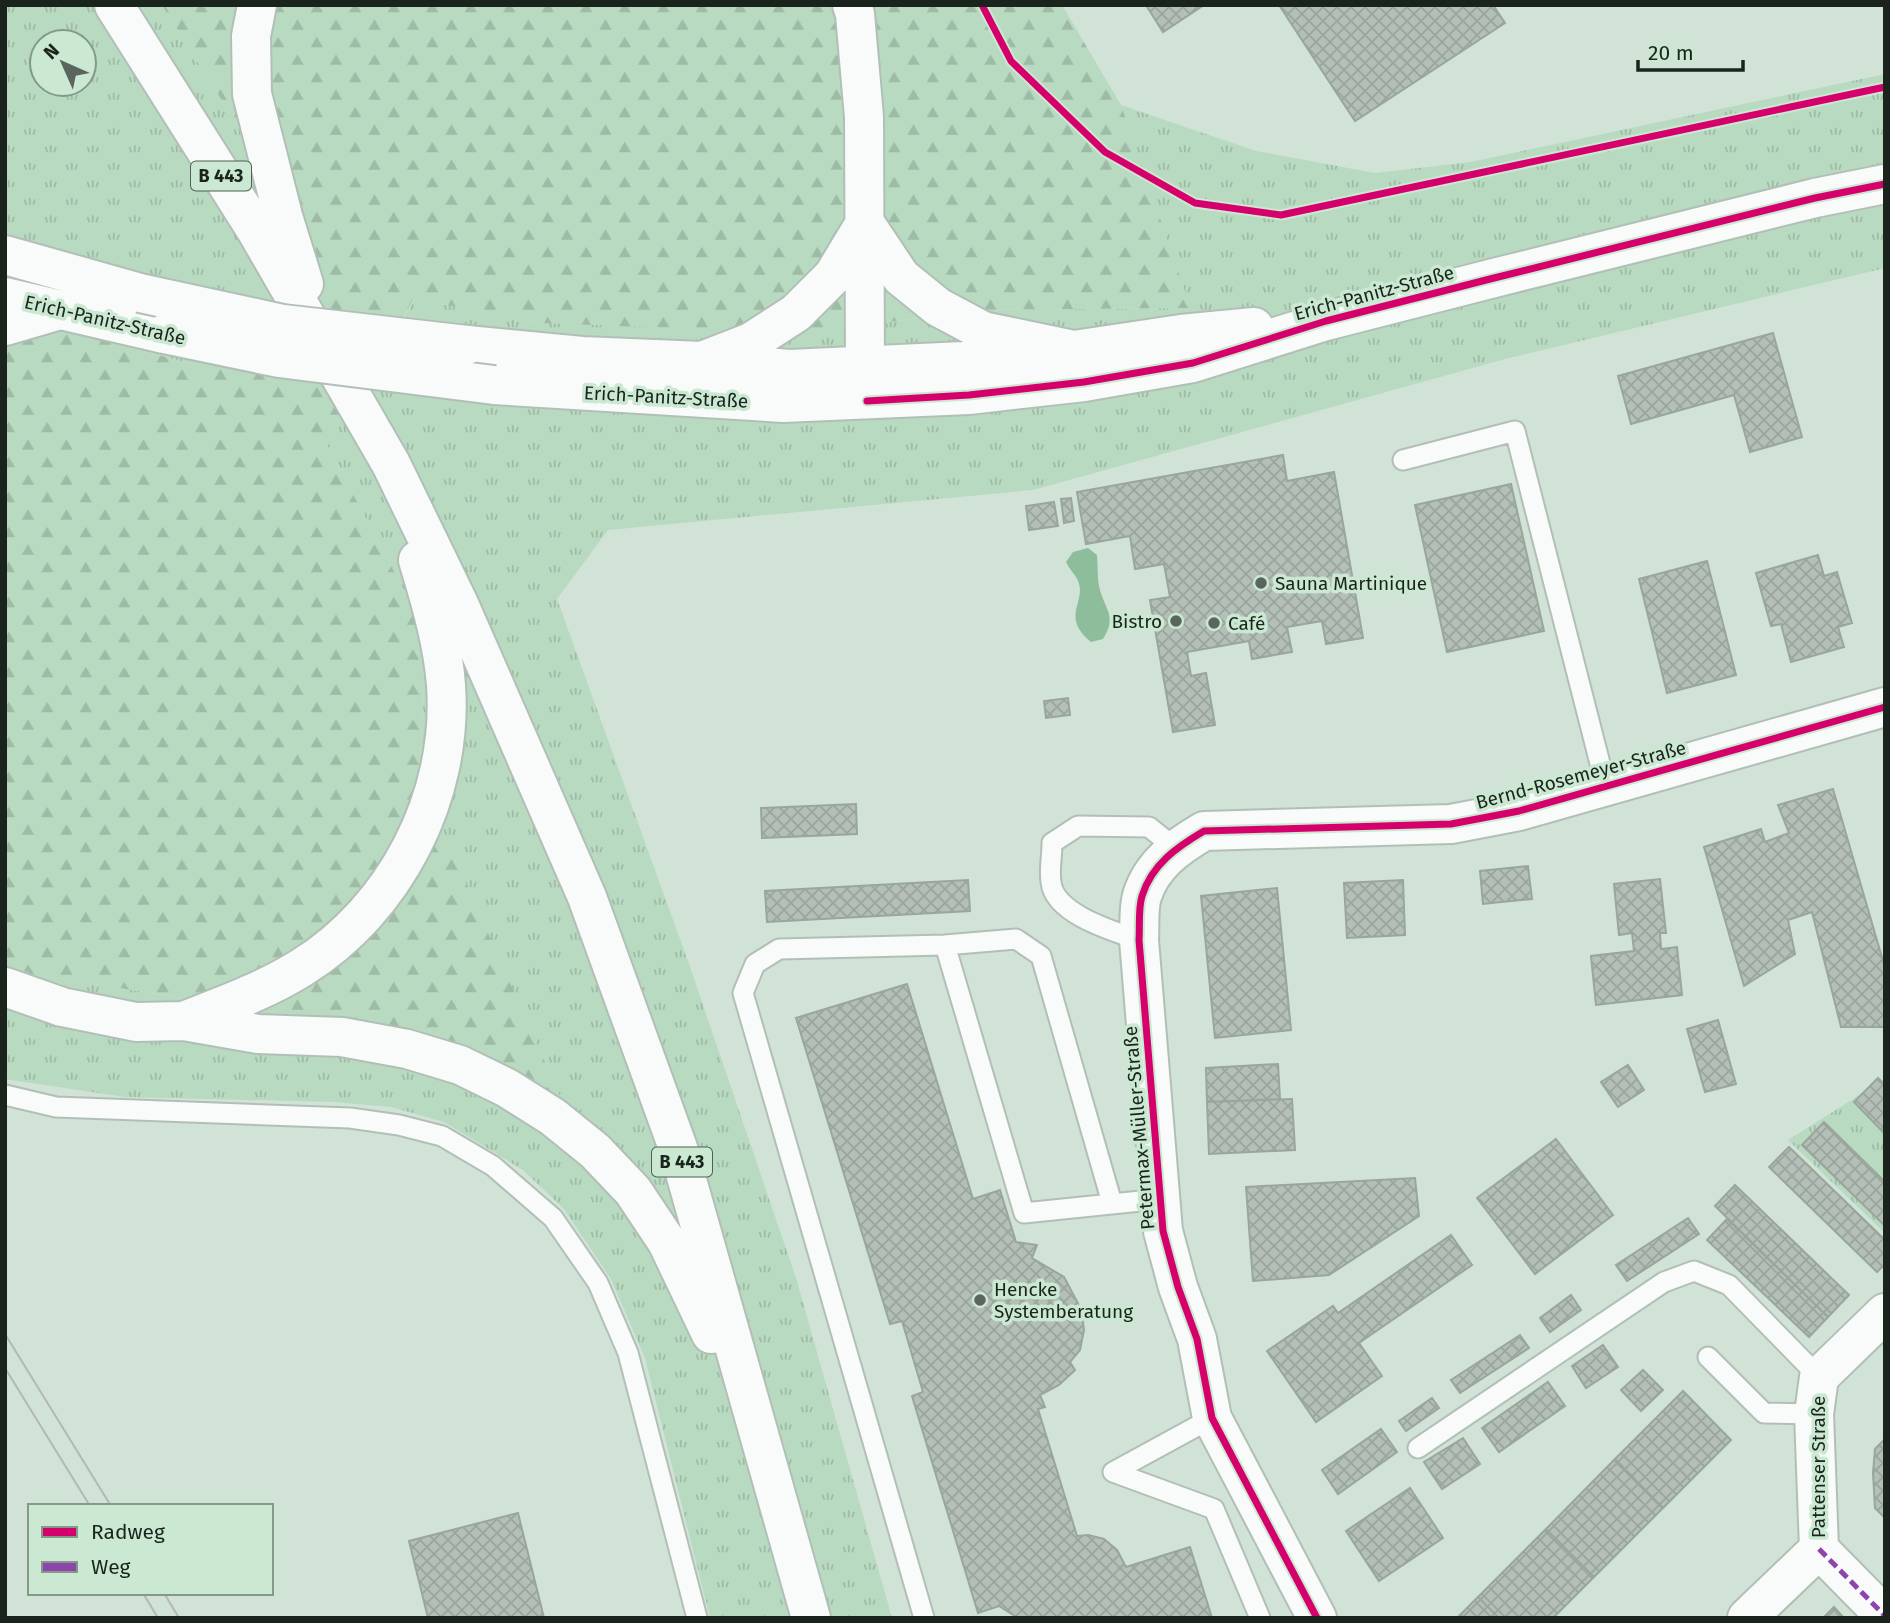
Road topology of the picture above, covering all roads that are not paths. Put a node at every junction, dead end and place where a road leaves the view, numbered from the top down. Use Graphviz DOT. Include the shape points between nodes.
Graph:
graph roads {
  1 [pos="114,5"];
  2 [pos="257,5"];
  3 [pos="852,5"];
  4 [pos="1885,184"];
  5 [pos="865,223"];
  6 [pos="5,255"];
  7 [pos="5,297"];
  8 [pos="60,310"];
  9 [pos="1326,321"];
  10 [pos="5,326"];
  11 [pos="324,349"];
  12 [pos="1074,350"];
  13 [pos="702,361"];
  14 [pos="865,384"];
  15 [pos="1403,460"];
  16 [pos="391,464"];
  17 [pos="1885,707"];
  18 [pos="1606,787"];
  19 [pos="1175,848"];
  20 [pos="1142,897"];
  21 [pos="1139,940"];
  22 [pos="945,945"];
  23 [pos="5,988"];
  24 [pos="184,1021"];
  25 [pos="5,1095"];
  26 [pos="1160,1199"];
  27 [pos="1112,1203"];
  28 [pos="1885,1313"];
  29 [pos="1708,1357"];
  30 [pos="1817,1396"];
  31 [pos="1212,1418"];
  32 [pos="759,1433"];
  33 [pos="1418,1448"];
  34 [pos="1819,1549"];
  35 [pos="1885,1616"];
  36 [pos="696,1618"];
  37 [pos="811,1618"];
  38 [pos="924,1618"];
  39 [pos="1260,1618"];
  40 [pos="1317,1618"];
  41 [pos="1747,1618"];
  1 -- 11 [label="main road, B 443" via="256,230"];
  2 -- 11 [label="main road" via="251,36 252,94"];
  3 -- 5 [label="main road" via="864,117"];
  4 -- 9 [label="main road, Erich-Panitz-Straße"];
  5 -- 12 [label="main road" via="901,276 938,307 983,331"];
  5 -- 13 [label="main road" via="832,276 796,313 751,342"];
  5 -- 14 [label="main road"];
  6 -- 13 [label="main road, Erich-Panitz-Straße, bridge" via="141,293 283,324 582,356"];
  7 -- 8 [label="main road, Erich-Panitz-Straße"];
  8 -- 10 [label="main road"];
  8 -- 14 [label="main road, Erich-Panitz-Straße, bridge" via="279,358 494,385 783,403"];
  9 -- 12 [label="main road, Erich-Panitz-Straße" via="1181,334"];
  9 -- 14 [label="main road, Erich-Panitz-Straße" via="1193,363 1084,382 969,395"];
  11 -- 16 [label="main road, B 443"];
  12 -- 14 [label="main road, Erich-Panitz-Straße" via="964,361"];
  13 -- 14 [label="main road, Erich-Panitz-Straße" via="789,369"];
  15 -- 18 [label="lane" via="1515,431"];
  16 -- 24 [label="main road" via="432,607 446,684 445,748 428,810 400,871 354,928 301,968"];
  16 -- 32 [label="main road, B 443" via="459,604 587,897 678,1148"];
  17 -- 18 [label="main road, Bernd-Rosemeyer-Straße"];
  18 -- 19 [label="main road, Bernd-Rosemeyer-Straße" via="1451,824 1204,831"];
  19 -- 20 [label="main road, Bernd-Rosemeyer-Straße" via="1155,870"];
  19 -- 21 [label="lane" via="1150,827 1078,826 1052,843 1051,885 1066,909"];
  20 -- 21 [label="main road, Petermax-Müller-Straße"];
  21 -- 26 [label="main road, Petermax-Müller-Straße"];
  22 -- 27 [label="lane" via="1016,939 1041,956"];
  22 -- 27 [label="lane" via="1024,1213"];
  22 -- 38 [label="lane" via="779,949 755,964 743,993"];
  23 -- 24 [label="main road" via="62,1007 136,1022"];
  24 -- 32 [label="main road" via="258,1034 342,1037 407,1049 460,1065 553,1117 595,1151 633,1191 667,1242"];
  25 -- 36 [label="lane" via="56,1107 386,1123 442,1136 493,1166 553,1218 598,1283 628,1353"];
  26 -- 27 [label="lane"];
  26 -- 31 [label="main road, Petermax-Müller-Straße" via="1163,1231 1197,1339"];
  28 -- 30 [label="main road, Pattenser Straße"];
  29 -- 30 [label="lane" via="1764,1413"];
  30 -- 33 [label="lane" via="1730,1285 1694,1271 1664,1282"];
  30 -- 34 [label="main road, Pattenser Straße"];
  31 -- 39 [label="lane" via="1113,1472 1214,1509"];
  31 -- 40 [label="main road, Petermax-Müller-Straße"];
  32 -- 37 [label="main road, B 443"];
  34 -- 35 [label="main road"];
  34 -- 41 [label="main road, Pattenser Straße"];
}
